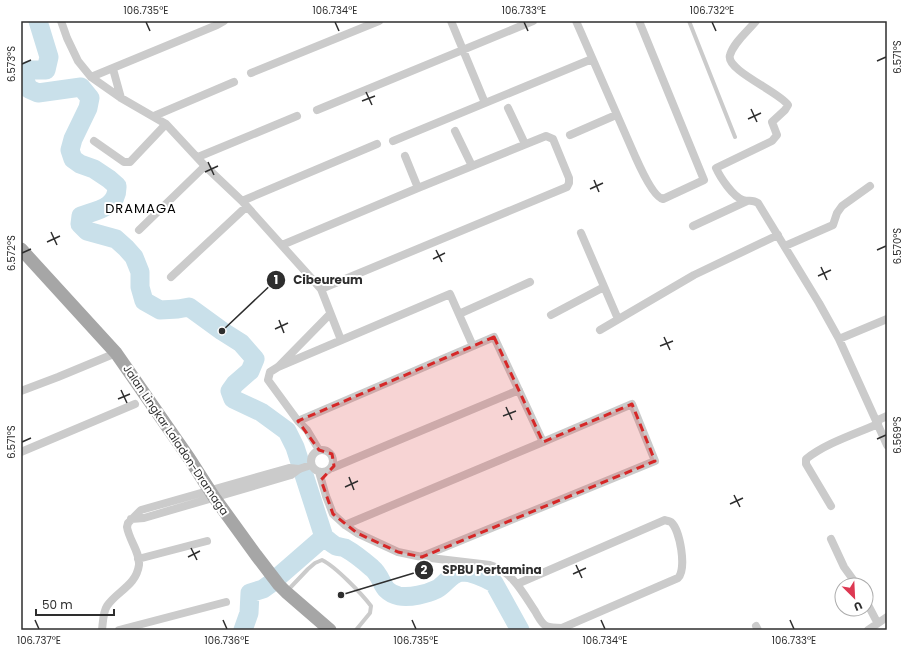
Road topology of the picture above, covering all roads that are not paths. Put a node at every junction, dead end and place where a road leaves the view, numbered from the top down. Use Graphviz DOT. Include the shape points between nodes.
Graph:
graph roads {
  1 [pos="62,21"];
  2 [pos="224,21"];
  3 [pos="379,21"];
  4 [pos="452,21"];
  5 [pos="533,21"];
  6 [pos="576,21"];
  7 [pos="639,21"];
  8 [pos="689,21"];
  9 [pos="756,21"];
  10 [pos="463,50"];
  11 [pos="592,58"];
  12 [pos="113,69"];
  13 [pos="251,73"];
  14 [pos="91,77"];
  15 [pos="234,82"];
  16 [pos="121,98"];
  17 [pos="485,103"];
  18 [pos="508,108"];
  19 [pos="317,110"];
  20 [pos="616,115"];
  21 [pos="154,116"];
  22 [pos="297,116"];
  23 [pos="166,124"];
  24 [pos="455,131"];
  25 [pos="570,135"];
  26 [pos="735,137"];
  27 [pos="94,141"];
  28 [pos="393,141"];
  29 [pos="377,144"];
  30 [pos="525,144"];
  31 [pos="404,156"];
  32 [pos="198,157"];
  33 [pos="205,166"];
  34 [pos="472,166"];
  35 [pos="870,186"];
  36 [pos="418,188"];
  37 [pos="747,201"];
  38 [pos="244,204"];
  39 [pos="693,226"];
  40 [pos="139,230"];
  41 [pos="581,233"];
  42 [pos="778,235"];
  43 [pos="282,245"];
  44 [pos="784,246"];
  45 [pos="21,249"];
  46 [pos="171,277"];
  47 [pos="530,282"];
  48 [pos="604,287"];
  49 [pos="321,289"];
  50 [pos="330,314"];
  51 [pos="458,314"];
  52 [pos="551,315"];
  53 [pos="618,319"];
  54 [pos="887,319"];
  55 [pos="600,330"];
  56 [pos="839,339"];
  57 [pos="341,340"];
  58 [pos="473,346"];
  59 [pos="116,353"];
  60 [pos="278,367"];
  61 [pos="519,390"];
  62 [pos="21,391"];
  63 [pos="135,404"];
  64 [pos="887,416"];
  65 [pos="298,421"];
  66 [pos="877,423"];
  67 [pos="543,442"];
  68 [pos="887,445"];
  69 [pos="319,450"];
  70 [pos="21,452"];
  71 [pos="333,466"];
  72 [pos="305,467"];
  73 [pos="321,475"];
  74 [pos="212,494"];
  75 [pos="831,506"];
  76 [pos="345,525"];
  77 [pos="831,539"];
  78 [pos="207,541"];
  79 [pos="422,557"];
  80 [pos="138,559"];
  81 [pos="851,577"];
  82 [pos="517,584"];
  83 [pos="283,588"];
  84 [pos="226,602"];
  85 [pos="874,616"];
  86 [pos="887,617"];
  87 [pos="877,622"];
  88 [pos="102,630"];
  89 [pos="119,630"];
  90 [pos="330,630"];
  91 [pos="356,630"];
  92 [pos="868,630"];
  1 -- 14 [label="street" via="78,61"];
  2 -- 12 [label="street"];
  3 -- 13 [label="street"];
  4 -- 10 [label="street"];
  5 -- 10 [label="street"];
  6 -- 11 [label="street"];
  7 -- 20 [label="street" via="704,180 663,199 660,198 644,175"];
  8 -- 26 [label="lane"];
  9 -- 37 [label="street" via="736,45 729,59 738,70 782,98 788,105 772,122 777,135 772,141 716,168 719,176 731,190"];
  10 -- 17 [label="street"];
  10 -- 19 [label="street"];
  11 -- 17 [label="street"];
  11 -- 20 [label="street"];
  12 -- 14 [label="street"];
  12 -- 16 [label="street"];
  14 -- 16 [label="street"];
  15 -- 21 [label="street"];
  16 -- 21 [label="street"];
  17 -- 28 [label="street"];
  18 -- 30 [label="street"];
  20 -- 25 [label="street"];
  21 -- 23 [label="street"];
  22 -- 32 [label="street"];
  23 -- 27 [label="street" via="130,162 124,162"];
  23 -- 32 [label="street"];
  24 -- 34 [label="street"];
  29 -- 38 [label="street"];
  30 -- 34 [label="street"];
  30 -- 49 [label="street" via="546,136 552,139 569,178 566,187"];
  31 -- 36 [label="street"];
  32 -- 33 [label="street"];
  33 -- 38 [label="street"];
  33 -- 40 [label="street"];
  34 -- 36 [label="street"];
  35 -- 44 [label="street" via="842,206 833,225"];
  36 -- 43 [label="street"];
  37 -- 39 [label="street"];
  37 -- 42 [label="street" via="758,203"];
  38 -- 43 [label="street"];
  38 -- 46 [label="street"];
  41 -- 48 [label="street"];
  42 -- 44 [label="street"];
  42 -- 53 [label="street" via="694,275"];
  43 -- 49 [label="street"];
  44 -- 56 [label="street"];
  45 -- 59 [label="main road, Jalan Lingkar Laladon-Dramaga"];
  47 -- 51 [label="street"];
  48 -- 52 [label="street"];
  48 -- 53 [label="street"];
  49 -- 50 [label="street"];
  50 -- 57 [label="street"];
  50 -- 60 [label="street"];
  51 -- 57 [label="street" via="450,294"];
  51 -- 58 [label="street"];
  53 -- 55 [label="street"];
  54 -- 56 [label="street"];
  56 -- 66 [label="street"];
  57 -- 60 [label="street"];
  58 -- 61 [label="street" via="494,337"];
  58 -- 65 [label="street"];
  59 -- 62 [label="street"];
  59 -- 74 [label="main road, Jalan Lingkar Laladon-Dramaga"];
  60 -- 65 [label="street" via="270,372 268,380"];
  61 -- 67 [label="street"];
  61 -- 71 [label="street"];
  63 -- 70 [label="street"];
  64 -- 66 [label="street"];
  65 -- 69 [label="street" via="307,430"];
  66 -- 68 [label="street"];
  66 -- 75 [label="street" via="813,453 806,459 806,464"];
  67 -- 76 [label="street"];
  67 -- 79 [label="street" via="632,404 654,461"];
  69 -- 71 [label="street" via="328,451 334,459"];
  69 -- 72 [label="street"];
  71 -- 73 [label="street"];
  72 -- 73 [label="street"];
  72 -- 74 [label="street" via="291,475"];
  73 -- 76 [label="street" via="333,514"];
  74 -- 80 [label="street" via="141,510 128,523 128,531"];
  74 -- 83 [label="main road, Jalan Lingkar Laladon-Dramaga"];
  76 -- 79 [label="street" via="356,533 398,552"];
  77 -- 81 [label="street"];
  78 -- 80 [label="street"];
  79 -- 82 [label="street" via="499,567"];
  80 -- 88 [label="street" via="134,579 107,606"];
  82 -- 82 [label="street" via="546,626 562,628 678,578 683,571 680,544 671,522 665,520"];
  83 -- 90 [label="main road, Jalan Lingkar Laladon-Dramaga"];
  83 -- 91 [label="lane" via="315,563 322,560 330,564 371,606 370,613"];
  84 -- 89 [label="street"];
  85 -- 87 [label="street"];
  86 -- 87 [label="street"];
  87 -- 92 [label="street"];
}
